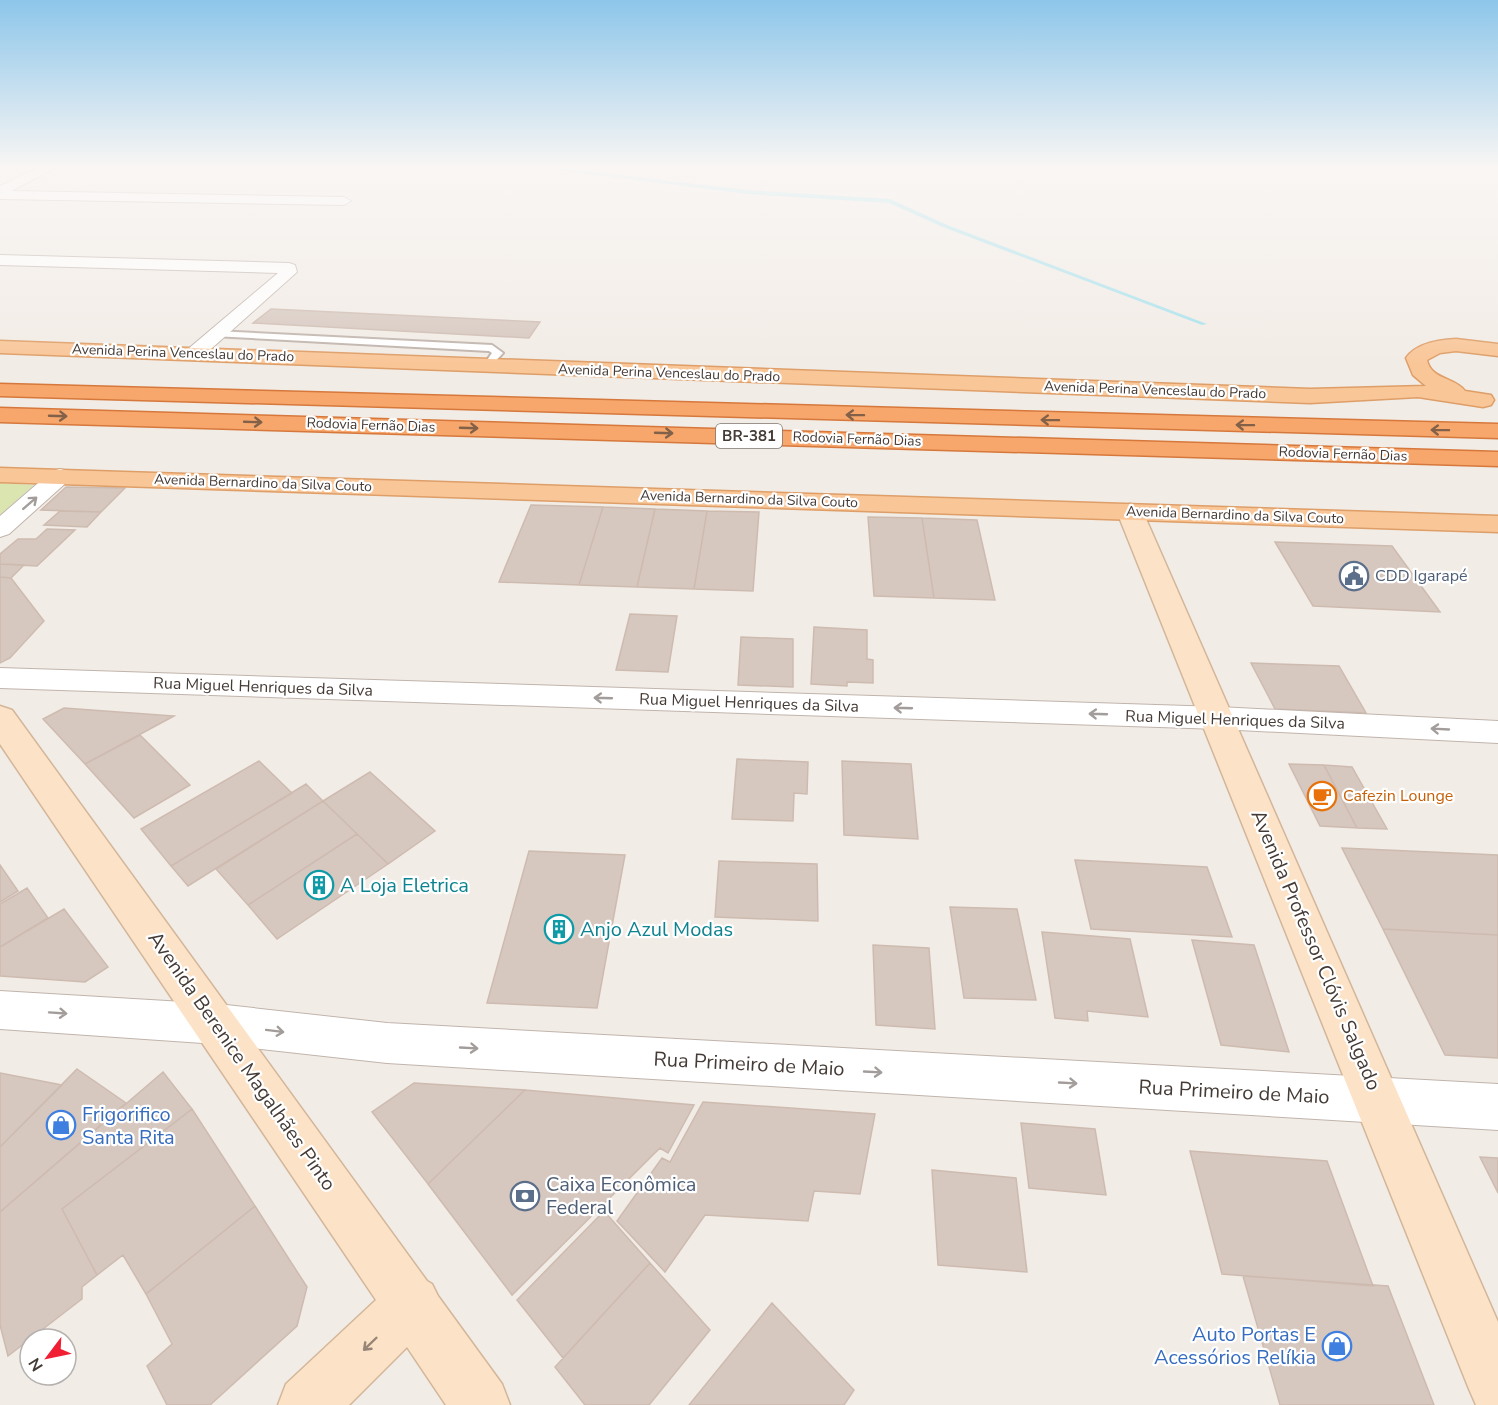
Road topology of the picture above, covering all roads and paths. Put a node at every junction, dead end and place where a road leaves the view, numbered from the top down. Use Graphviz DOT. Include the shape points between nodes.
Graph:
graph roads {
  1 [pos="0,260"];
  2 [pos="216,334"];
  3 [pos="0,347"];
  4 [pos="1498,350"];
  5 [pos="195,352"];
  6 [pos="488,366"];
  7 [pos="1402,366"];
  8 [pos="0,390"];
  9 [pos="1338,394"];
  10 [pos="1490,402"];
  11 [pos="0,415"];
  12 [pos="1498,431"];
  13 [pos="1498,459"];
  14 [pos="0,475"];
  15 [pos="60,476"];
  16 [pos="1130,512"];
  17 [pos="1498,524"];
  18 [pos="0,530"];
  19 [pos="0,678"];
  20 [pos="0,718"];
  21 [pos="1218,718"];
  22 [pos="1498,732"];
  23 [pos="0,1010"];
  24 [pos="217,1024"];
  25 [pos="1379,1101"];
  26 [pos="1498,1107"];
  27 [pos="412,1303"];
  28 [pos="1498,1389"];
  29 [pos="307,1405"];
  30 [pos="482,1405"];
  1 -- 2 [label="street" via="289,268"];
  2 -- 5 [label="street"];
  2 -- 6 [label="lane" via="492,348 498,353"];
  3 -- 5 [label="main road, Avenida Perina Venceslau do Prado"];
  4 -- 7 [label="main road, Avenida Perina Venceslau do Prado" via="1438,347"];
  5 -- 6 [label="main road, Avenida Perina Venceslau do Prado"];
  6 -- 9 [label="main road, Avenida Perina Venceslau do Prado"];
  7 -- 9 [label="main road, Avenida Perina Venceslau do Prado"];
  7 -- 10 [label="main road" via="1416,366 1438,384"];
  12 -- 8 [label="highway, Rodovia Fernão Dias / BR-381, one-way"];
  9 -- 10 [label="main road, Avenida Perina Venceslau do Prado" via="1418,391"];
  11 -- 13 [label="highway, Rodovia Fernão Dias / BR-381, one-way"];
  14 -- 15 [label="main road, Avenida Bernardino da Silva Couto"];
  15 -- 16 [label="main road, Avenida Bernardino da Silva Couto"];
  18 -- 15 [label="street, one-way"];
  16 -- 17 [label="main road, Avenida Bernardino da Silva Couto"];
  16 -- 21 [label="main road, Avenida Professor Clóvis Salgado"];
  21 -- 19 [label="street, Rua Miguel Henriques da Silva, one-way"];
  20 -- 24 [label="main road, Avenida Berenice Magalhães Pinto"];
  22 -- 21 [label="street, Rua Miguel Henriques da Silva, one-way"];
  21 -- 25 [label="main road, Avenida Professor Clóvis Salgado"];
  23 -- 24 [label="street, Rua Primeiro de Maio, one-way"];
  24 -- 25 [label="street, Rua Primeiro de Maio, one-way" via="387,1044"];
  24 -- 27 [label="main road, Avenida Berenice Magalhães Pinto"];
  25 -- 26 [label="street, Rua Primeiro de Maio"];
  25 -- 28 [label="main road, Avenida Professor Clóvis Salgado"];
  27 -- 29 [label="main road, one-way"];
  27 -- 30 [label="main road, Avenida Berenice Magalhães Pinto"];
}
